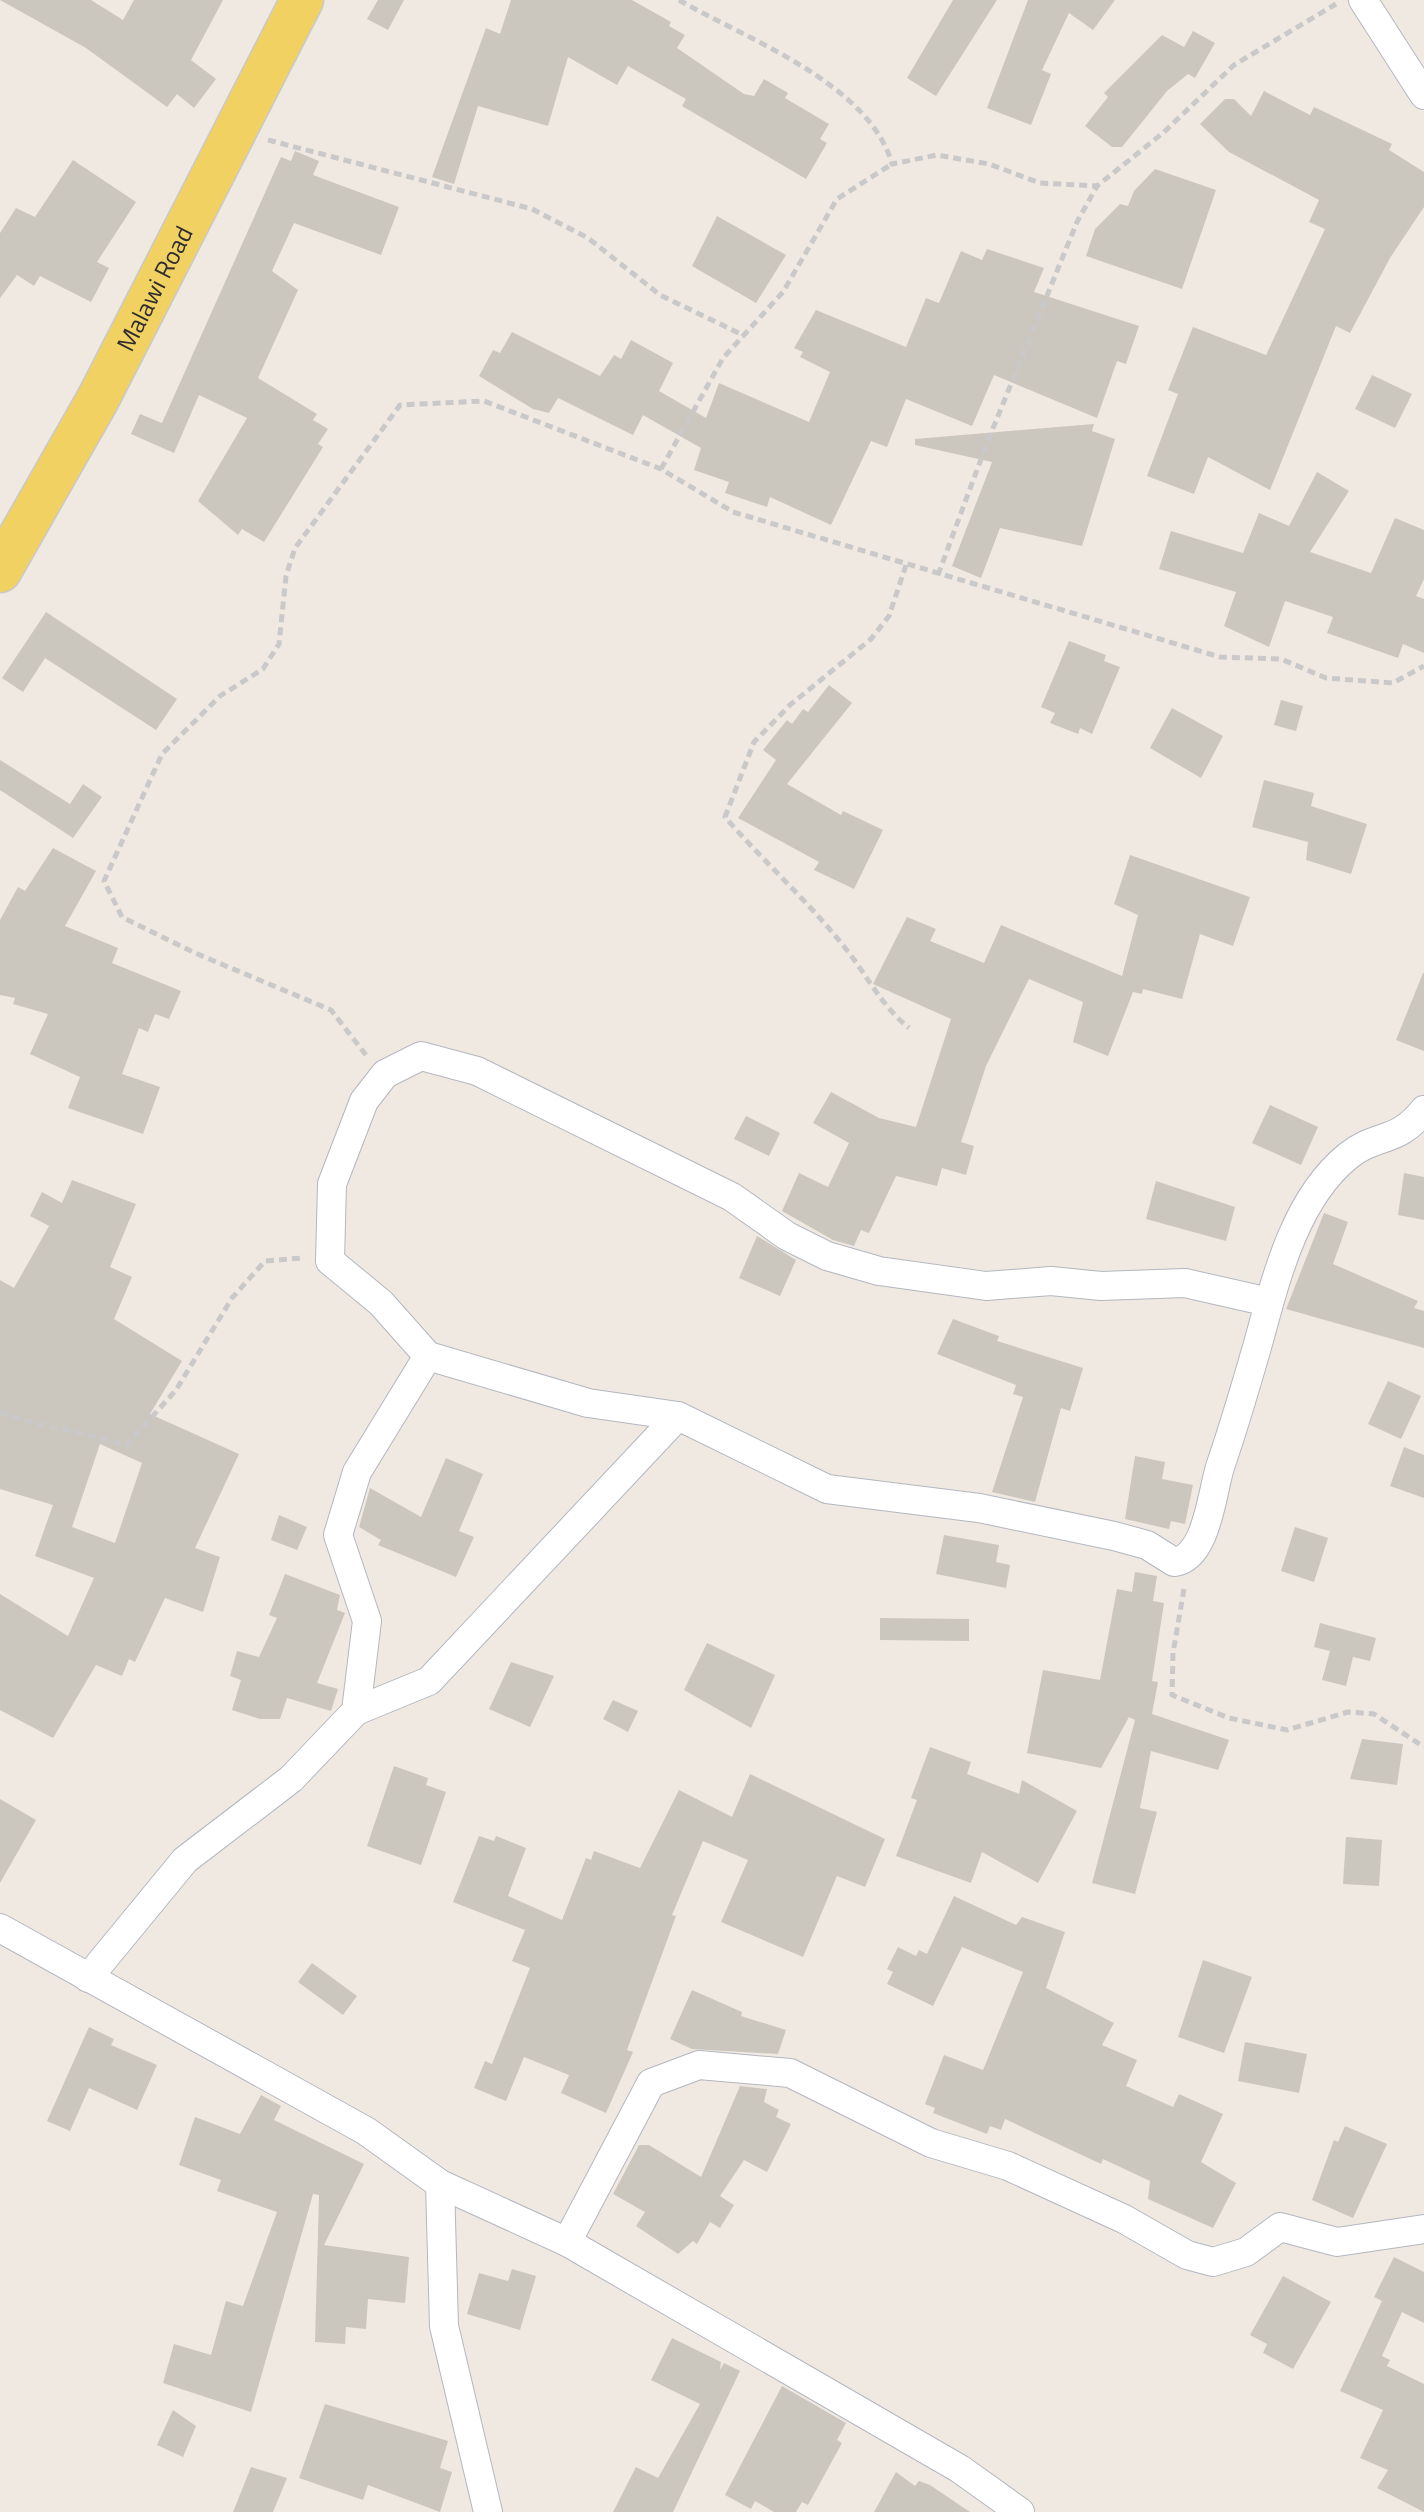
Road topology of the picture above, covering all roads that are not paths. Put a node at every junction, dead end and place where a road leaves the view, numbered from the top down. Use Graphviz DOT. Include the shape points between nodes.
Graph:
graph roads {
  1 [pos="302,0"];
  2 [pos="1363,0"];
  3 [pos="1424,96"];
  4 [pos="0,571"];
  5 [pos="1422,1118"];
  6 [pos="1269,1302"];
  7 [pos="428,1356"];
  8 [pos="678,1416"];
  9 [pos="356,1710"];
  10 [pos="0,1928"];
  11 [pos="88,1978"];
  12 [pos="440,2184"];
  13 [pos="1424,2229"];
  14 [pos="567,2242"];
  15 [pos="488,2512"];
  16 [pos="1020,2512"];
  1 -- 4 [label="main road, Malawi Road" via="98,399"];
  2 -- 3 [label="street"];
  5 -- 6 [label="street" via="1349,1155 1332,1172 1287,1249"];
  6 -- 7 [label="street" via="1186,1283 986,1286 879,1272 786,1236 732,1196 477,1071 421,1056 385,1074 364,1101 332,1184 330,1261"];
  6 -- 8 [label="street" via="1212,1512 1182,1561 1114,1536 979,1508 827,1489"];
  7 -- 8 [label="street" via="588,1403"];
  7 -- 9 [label="street" via="358,1472 338,1535 367,1621"];
  8 -- 9 [label="street" via="428,1681"];
  9 -- 11 [label="street" via="291,1779 185,1860"];
  10 -- 11 [label="street"];
  11 -- 12 [label="street" via="366,2131"];
  12 -- 14 [label="street"];
  12 -- 15 [label="street" via="444,2326"];
  13 -- 14 [label="street" via="1337,2242 1280,2227 1246,2252 1212,2262 1008,2166 931,2142 790,2073 699,2066 651,2083"];
  14 -- 16 [label="street" via="960,2469"];
}
